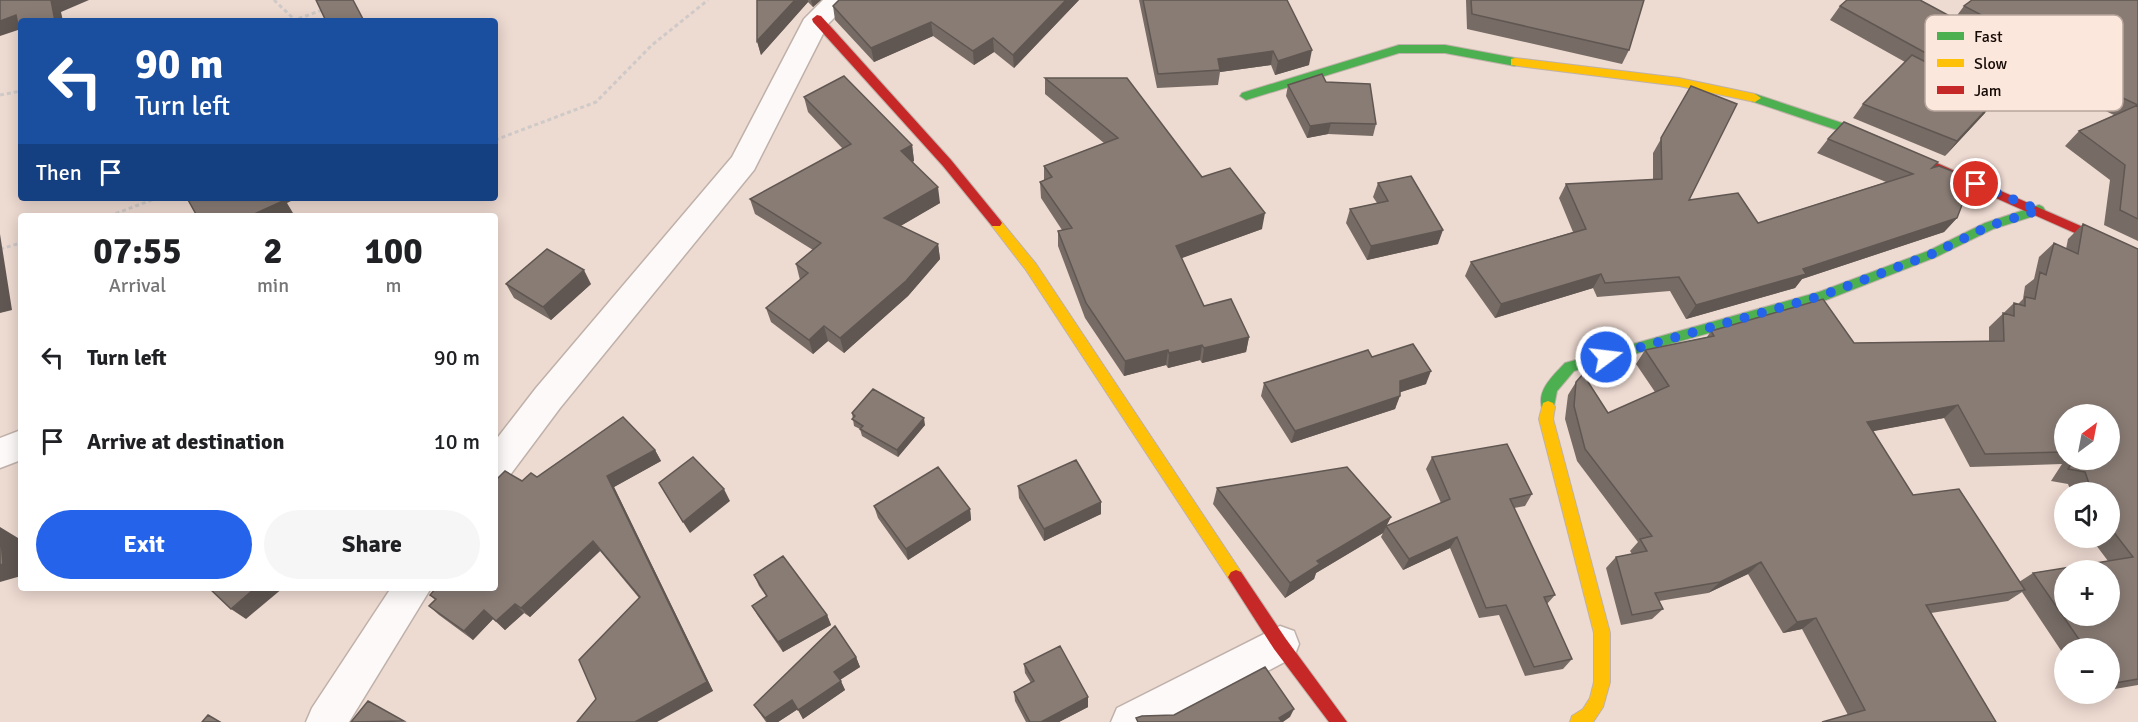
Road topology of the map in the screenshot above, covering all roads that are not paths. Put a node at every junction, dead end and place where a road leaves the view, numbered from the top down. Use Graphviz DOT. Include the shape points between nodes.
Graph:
graph roads {
  1 [pos="828,10"];
  2 [pos="1246,96"];
  3 [pos="1892,148"];
  4 [pos="1913,157"];
  5 [pos="2039,210"];
  6 [pos="2138,256"];
  7 [pos="18,446"];
  8 [pos="0,453"];
  9 [pos="498,464"];
  10 [pos="410,591"];
  11 [pos="1280,644"];
  12 [pos="326,722"];
  13 [pos="1131,722"];
  14 [pos="1339,722"];
  15 [pos="1578,722"];
  1 -- 9 [label="street" via="781,86 744,163 548,398"];
  1 -- 11 [label="street" via="1031,267"];
  2 -- 3 [label="street" via="1399,49 1445,49 1528,65 1678,82 1758,99"];
  4 -- 5 [label="street"];
  5 -- 6 [label="street"];
  5 -- 15 [label="street" via="1989,226 1932,254 1821,296 1570,367 1550,389 1545,419 1602,633 1602,682 1597,701 1589,716"];
  7 -- 8 [label="street"];
  10 -- 12 [label="street"];
  11 -- 13 [label="street"];
  11 -- 14 [label="street"];
}
